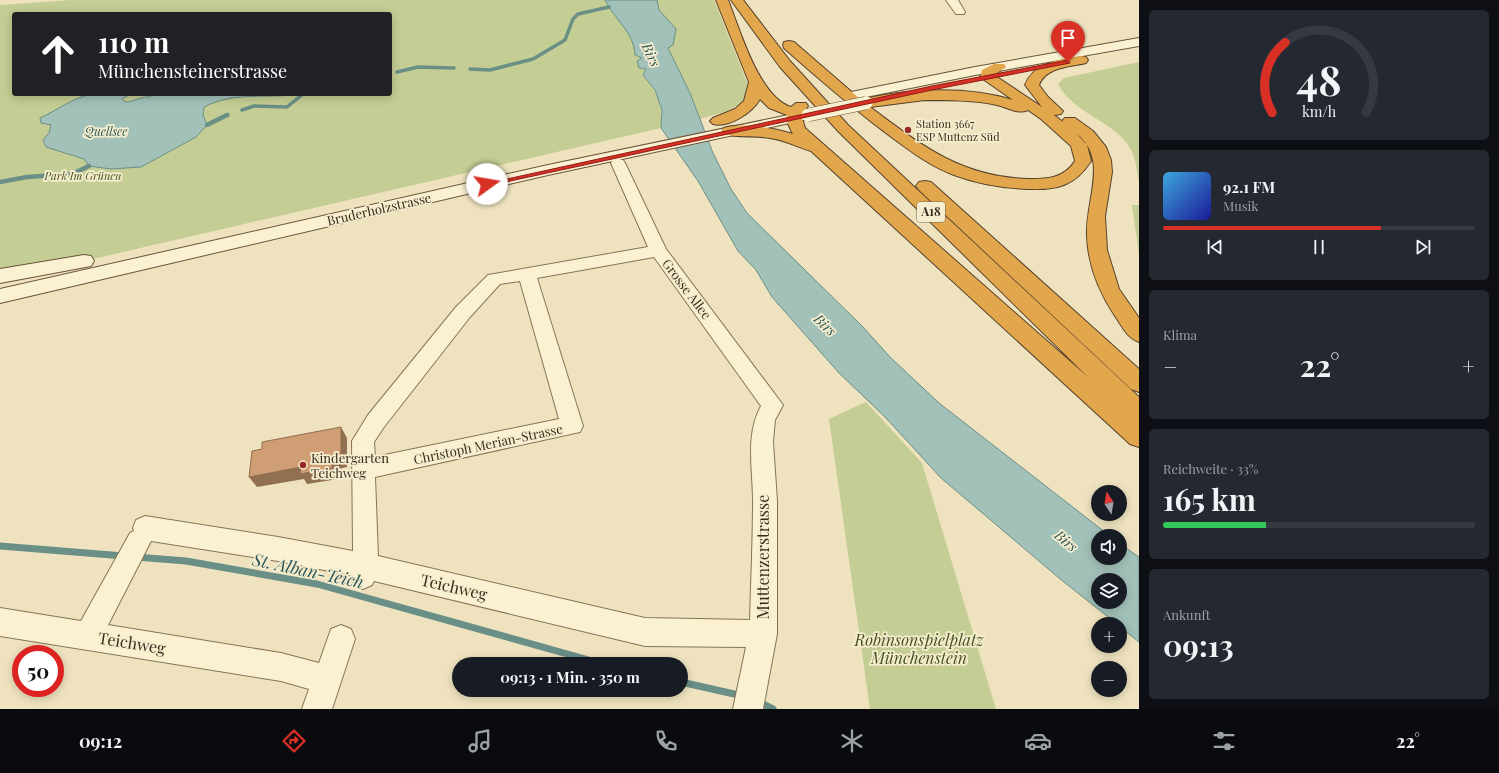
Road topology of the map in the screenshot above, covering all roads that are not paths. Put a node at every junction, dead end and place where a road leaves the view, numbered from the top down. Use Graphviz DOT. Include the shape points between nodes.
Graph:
graph roads {
  1 [pos="722,0"];
  2 [pos="737,0"];
  3 [pos="951,0"];
  4 [pos="960,12"];
  5 [pos="1139,42"];
  6 [pos="1139,51"];
  7 [pos="1081,60"];
  8 [pos="972,72"];
  9 [pos="992,73"];
  10 [pos="756,82"];
  11 [pos="861,99"];
  12 [pos="795,112"];
  13 [pos="1057,119"];
  14 [pos="757,120"];
  15 [pos="724,126"];
  16 [pos="822,153"];
  17 [pos="618,163"];
  18 [pos="545,165"];
  19 [pos="658,251"];
  20 [pos="84,261"];
  21 [pos="527,273"];
  22 [pos="0,276"];
  23 [pos="0,281"];
  24 [pos="62,281"];
  25 [pos="0,296"];
  26 [pos="0,299"];
  27 [pos="1139,334"];
  28 [pos="1139,383"];
  29 [pos="772,405"];
  30 [pos="1139,412"];
  31 [pos="1139,437"];
  32 [pos="364,469"];
  33 [pos="365,571"];
  34 [pos="0,622"];
  35 [pos="763,634"];
  36 [pos="88,635"];
  37 [pos="341,639"];
  38 [pos="327,679"];
  39 [pos="317,709"];
  40 [pos="748,709"];
  1 -- 10 [label="highway"];
  2 -- 30 [label="highway, A18" via="785,64 843,128"];
  3 -- 4 [label="street"];
  5 -- 9 [label="main road"];
  6 -- 7 [label="main road"];
  7 -- 9 [label="main road"];
  7 -- 13 [label="highway" via="1046,69 1036,74 1033,79 1032,85 1036,92"];
  8 -- 9 [label="highway"];
  8 -- 11 [label="main road"];
  9 -- 11 [label="main road"];
  9 -- 13 [label="highway" via="1046,116"];
  10 -- 12 [label="highway" via="770,102"];
  10 -- 14 [label="highway" via="752,103"];
  11 -- 12 [label="main road, Bruderholzstrasse, bridge"];
  11 -- 13 [label="highway" via="947,95 974,97 1016,106"];
  12 -- 14 [label="main road, Bruderholzstrasse"];
  12 -- 16 [label="highway" via="799,131"];
  13 -- 27 [label="highway" via="1082,128 1094,141 1103,157 1105,168 1096,214 1096,235 1101,264 1112,296"];
  13 -- 28 [label="highway, A18" via="1079,145 1081,152 1083,161 1078,171 1070,177 1058,182 1015,184 972,176 936,161 895,133 842,93 785,40 818,80 904,166"];
  14 -- 15 [label="highway"];
  14 -- 15 [label="main road, Bruderholzstrasse"];
  14 -- 16 [label="highway"];
  15 -- 18 [label="main road, Bruderholzstrasse"];
  16 -- 31 [label="highway"];
  17 -- 19 [label="street, Grosse Allee"];
  18 -- 20 [label="main road, Bruderholzstrasse"];
  18 -- 24 [label="main road, Bruderholzstrasse"];
  19 -- 21 [label="street"];
  19 -- 29 [label="street, Grosse Allee"];
  20 -- 22 [label="main road, Bruderholzstrasse"];
  20 -- 23 [label="main road, Bruderholzstrasse"];
  21 -- 32 [label="street" via="494,278 463,312 363,441"];
  21 -- 32 [label="street, Christoph Merian-Strasse" via="572,426"];
  24 -- 25 [label="main road, Bruderholzstrasse"];
  24 -- 26 [label="main road, Bruderholzstrasse"];
  29 -- 35 [label="street, Muttenzerstrasse" via="764,420 762,442 765,501"];
  32 -- 33 [label="street"];
  33 -- 35 [label="street, Teichweg" via="645,632"];
  33 -- 36 [label="street, Teichweg" via="292,551 142,535"];
  34 -- 36 [label="street, Teichweg"];
  35 -- 40 [label="street, Muttenzerstrasse"];
  36 -- 38 [label="street, Teichweg" via="281,667"];
  37 -- 38 [label="street"];
  38 -- 39 [label="street"];
}
